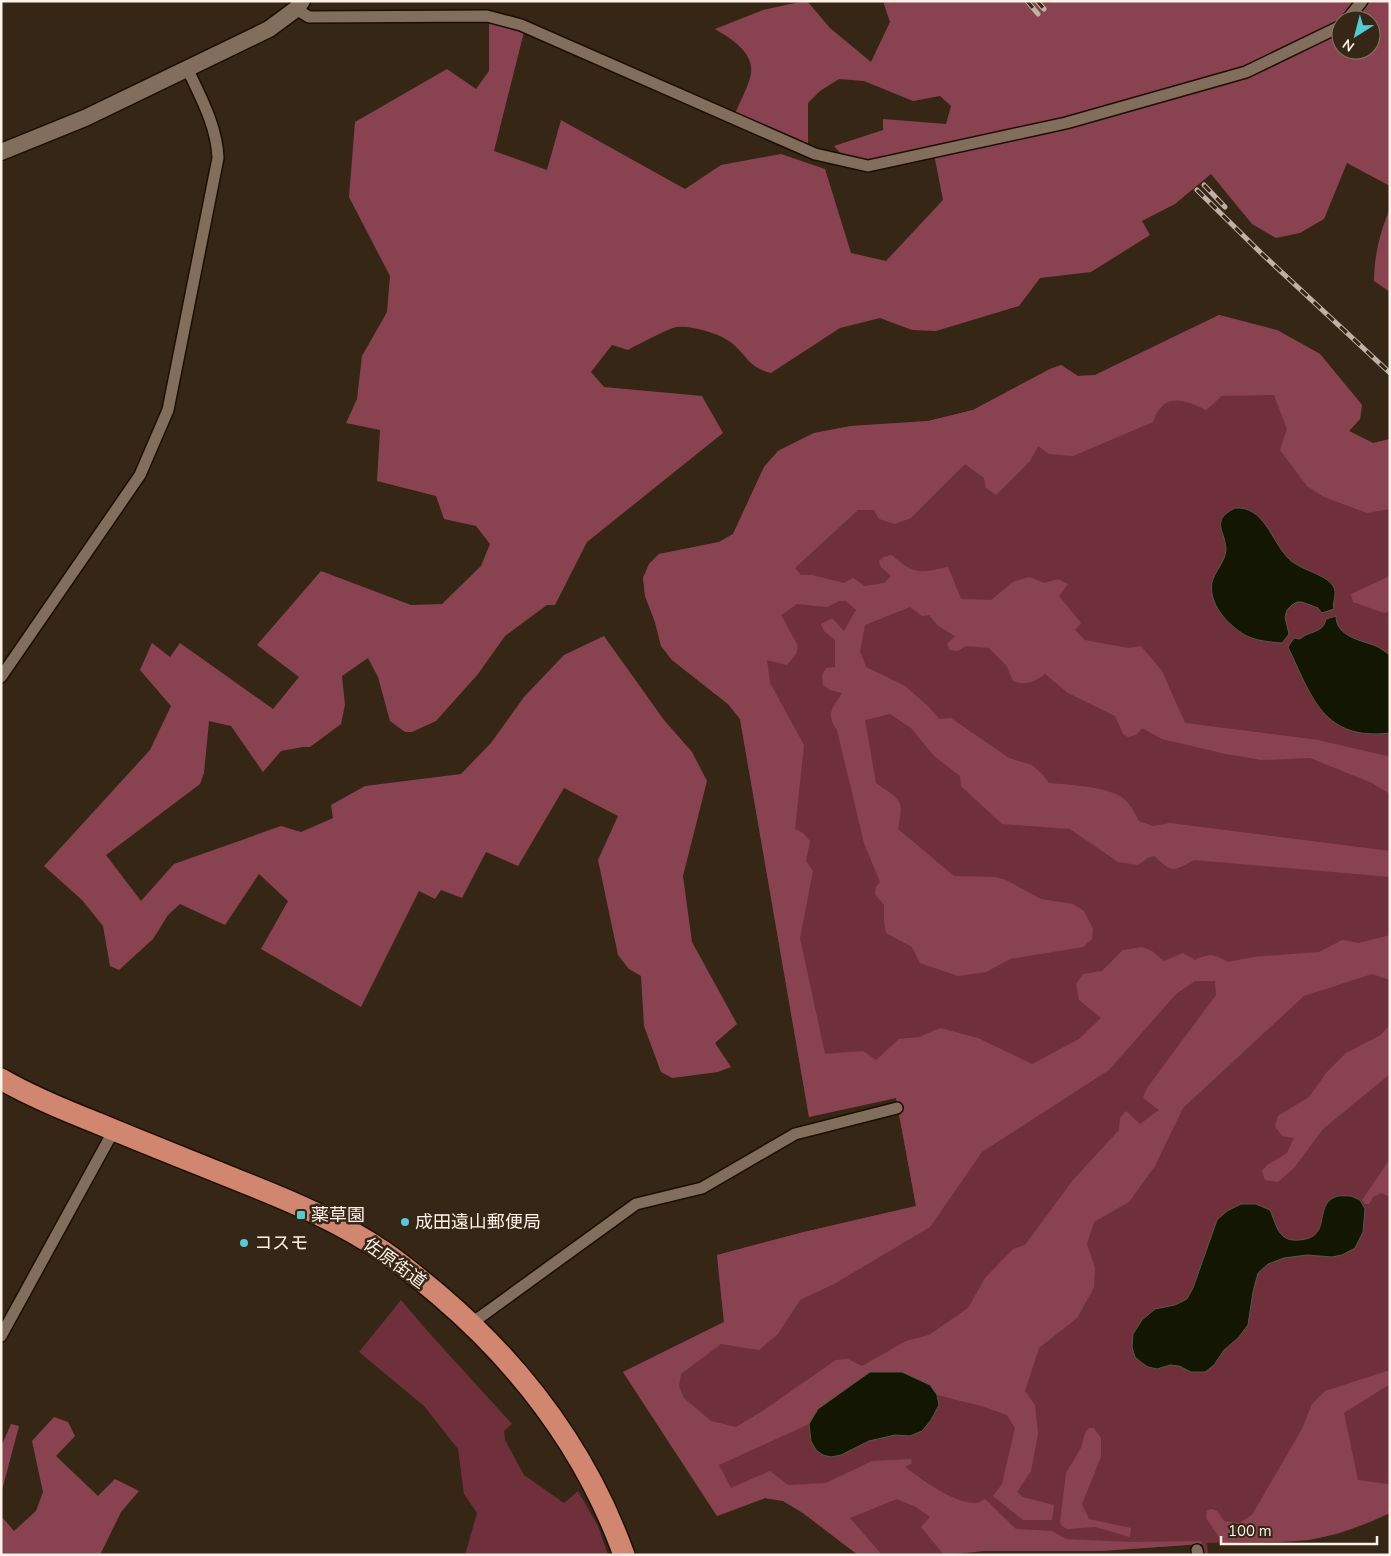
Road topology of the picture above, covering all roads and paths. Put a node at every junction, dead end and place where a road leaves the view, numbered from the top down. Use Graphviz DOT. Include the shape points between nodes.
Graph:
graph roads {
  1 [pos="299,5"];
  2 [pos="1331,31"];
  3 [pos="187,68"];
  4 [pos="1,152"];
  5 [pos="1,677"];
  6 [pos="1,1079"];
  7 [pos="897,1108"];
  8 [pos="114,1130"];
  9 [pos="472,1323"];
  10 [pos="1,1336"];
  11 [pos="624,1555"];
  1 -- 2 [label="street" via="309,17 487,16 521,25 815,154 868,166 1066,124 1246,72"];
  1 -- 3 [label="street" via="269,29"];
  3 -- 4 [label="street" via="85,118"];
  3 -- 5 [label="street" via="212,124 218,143 218,158 168,410 140,475"];
  6 -- 8 [label="highway, 佐原街道" via="44,1102"];
  7 -- 9 [label="street" via="795,1134 702,1188 636,1204"];
  8 -- 9 [label="highway, 佐原街道" via="288,1201 349,1231 384,1251"];
  8 -- 10 [label="street"];
  9 -- 11 [label="highway, 佐原街道" via="526,1384 570,1443 585,1467"];
}
